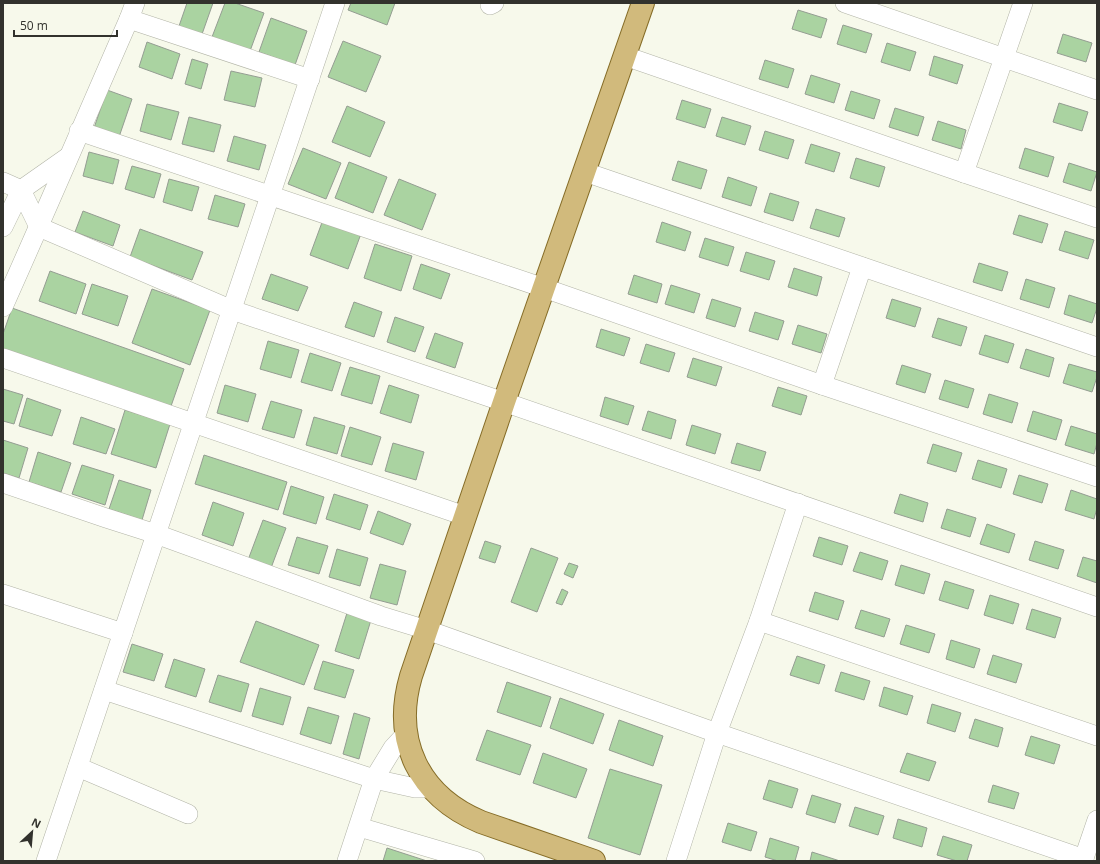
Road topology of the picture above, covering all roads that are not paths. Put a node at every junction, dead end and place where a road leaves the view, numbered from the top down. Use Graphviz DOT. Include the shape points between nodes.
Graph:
graph roads {
  1 [pos="335,3"];
  2 [pos="643,3"];
  3 [pos="845,3"];
  4 [pos="1023,3"];
  5 [pos="132,11"];
  6 [pos="625,56"];
  7 [pos="1004,59"];
  8 [pos="310,79"];
  9 [pos="1097,90"];
  10 [pos="79,131"];
  11 [pos="68,157"];
  12 [pos="584,172"];
  13 [pos="964,173"];
  14 [pos="3,182"];
  15 [pos="21,190"];
  16 [pos="271,195"];
  17 [pos="1097,218"];
  18 [pos="3,227"];
  19 [pos="39,227"];
  20 [pos="862,267"];
  21 [pos="544,288"];
  22 [pos="3,307"];
  23 [pos="232,310"];
  24 [pos="1097,348"];
  25 [pos="3,358"];
  26 [pos="822,385"];
  27 [pos="504,402"];
  28 [pos="194,424"];
  29 [pos="1097,478"];
  30 [pos="3,483"];
  31 [pos="798,503"];
  32 [pos="466,516"];
  33 [pos="156,534"];
  34 [pos="3,594"];
  35 [pos="1097,607"];
  36 [pos="759,620"];
  37 [pos="427,630"];
  38 [pos="123,633"];
  39 [pos="104,690"];
  40 [pos="717,733"];
  41 [pos="406,734"];
  42 [pos="1097,736"];
  43 [pos="78,767"];
  44 [pos="374,779"];
  45 [pos="432,788"];
  46 [pos="188,814"];
  47 [pos="1097,820"];
  48 [pos="359,827"];
  49 [pos="1083,860"];
  50 [pos="46,861"];
  51 [pos="347,861"];
  52 [pos="475,861"];
  53 [pos="594,861"];
  54 [pos="676,861"];
  1 -- 8 [label="street"];
  2 -- 6 [label="main road"];
  3 -- 7 [label="street"];
  4 -- 7 [label="street"];
  5 -- 8 [label="street"];
  5 -- 10 [label="street"];
  6 -- 12 [label="main road"];
  6 -- 13 [label="street"];
  7 -- 9 [label="street"];
  7 -- 13 [label="street"];
  8 -- 16 [label="street"];
  10 -- 11 [label="street"];
  10 -- 16 [label="street"];
  11 -- 15 [label="street"];
  11 -- 19 [label="street"];
  12 -- 20 [label="street"];
  12 -- 21 [label="main road"];
  13 -- 17 [label="street"];
  14 -- 15 [label="street"];
  15 -- 18 [label="street"];
  15 -- 19 [label="street"];
  16 -- 21 [label="street"];
  16 -- 23 [label="street"];
  19 -- 22 [label="street"];
  19 -- 23 [label="street"];
  20 -- 24 [label="street"];
  20 -- 26 [label="street"];
  21 -- 26 [label="street"];
  21 -- 27 [label="main road"];
  23 -- 27 [label="street"];
  23 -- 28 [label="street"];
  25 -- 28 [label="street"];
  26 -- 29 [label="street"];
  27 -- 31 [label="street"];
  27 -- 32 [label="main road"];
  28 -- 32 [label="street"];
  28 -- 33 [label="street"];
  30 -- 33 [label="street"];
  31 -- 35 [label="street"];
  31 -- 36 [label="street"];
  32 -- 37 [label="main road"];
  33 -- 37 [label="street" via="381,616"];
  33 -- 38 [label="street"];
  34 -- 38 [label="street"];
  36 -- 40 [label="street"];
  36 -- 42 [label="street"];
  37 -- 40 [label="street"];
  37 -- 41 [label="main road" via="407,690 404,705"];
  38 -- 39 [label="street"];
  39 -- 43 [label="street"];
  39 -- 44 [label="street"];
  40 -- 49 [label="street"];
  40 -- 54 [label="street"];
  41 -- 44 [label="street" via="393,748"];
  41 -- 45 [label="main road" via="415,762"];
  43 -- 46 [label="street"];
  43 -- 50 [label="street"];
  44 -- 45 [label="street" via="415,788"];
  44 -- 48 [label="street"];
  45 -- 53 [label="main road" via="442,799 467,816"];
  47 -- 49 [label="street"];
  48 -- 51 [label="street"];
  48 -- 52 [label="street"];
}
